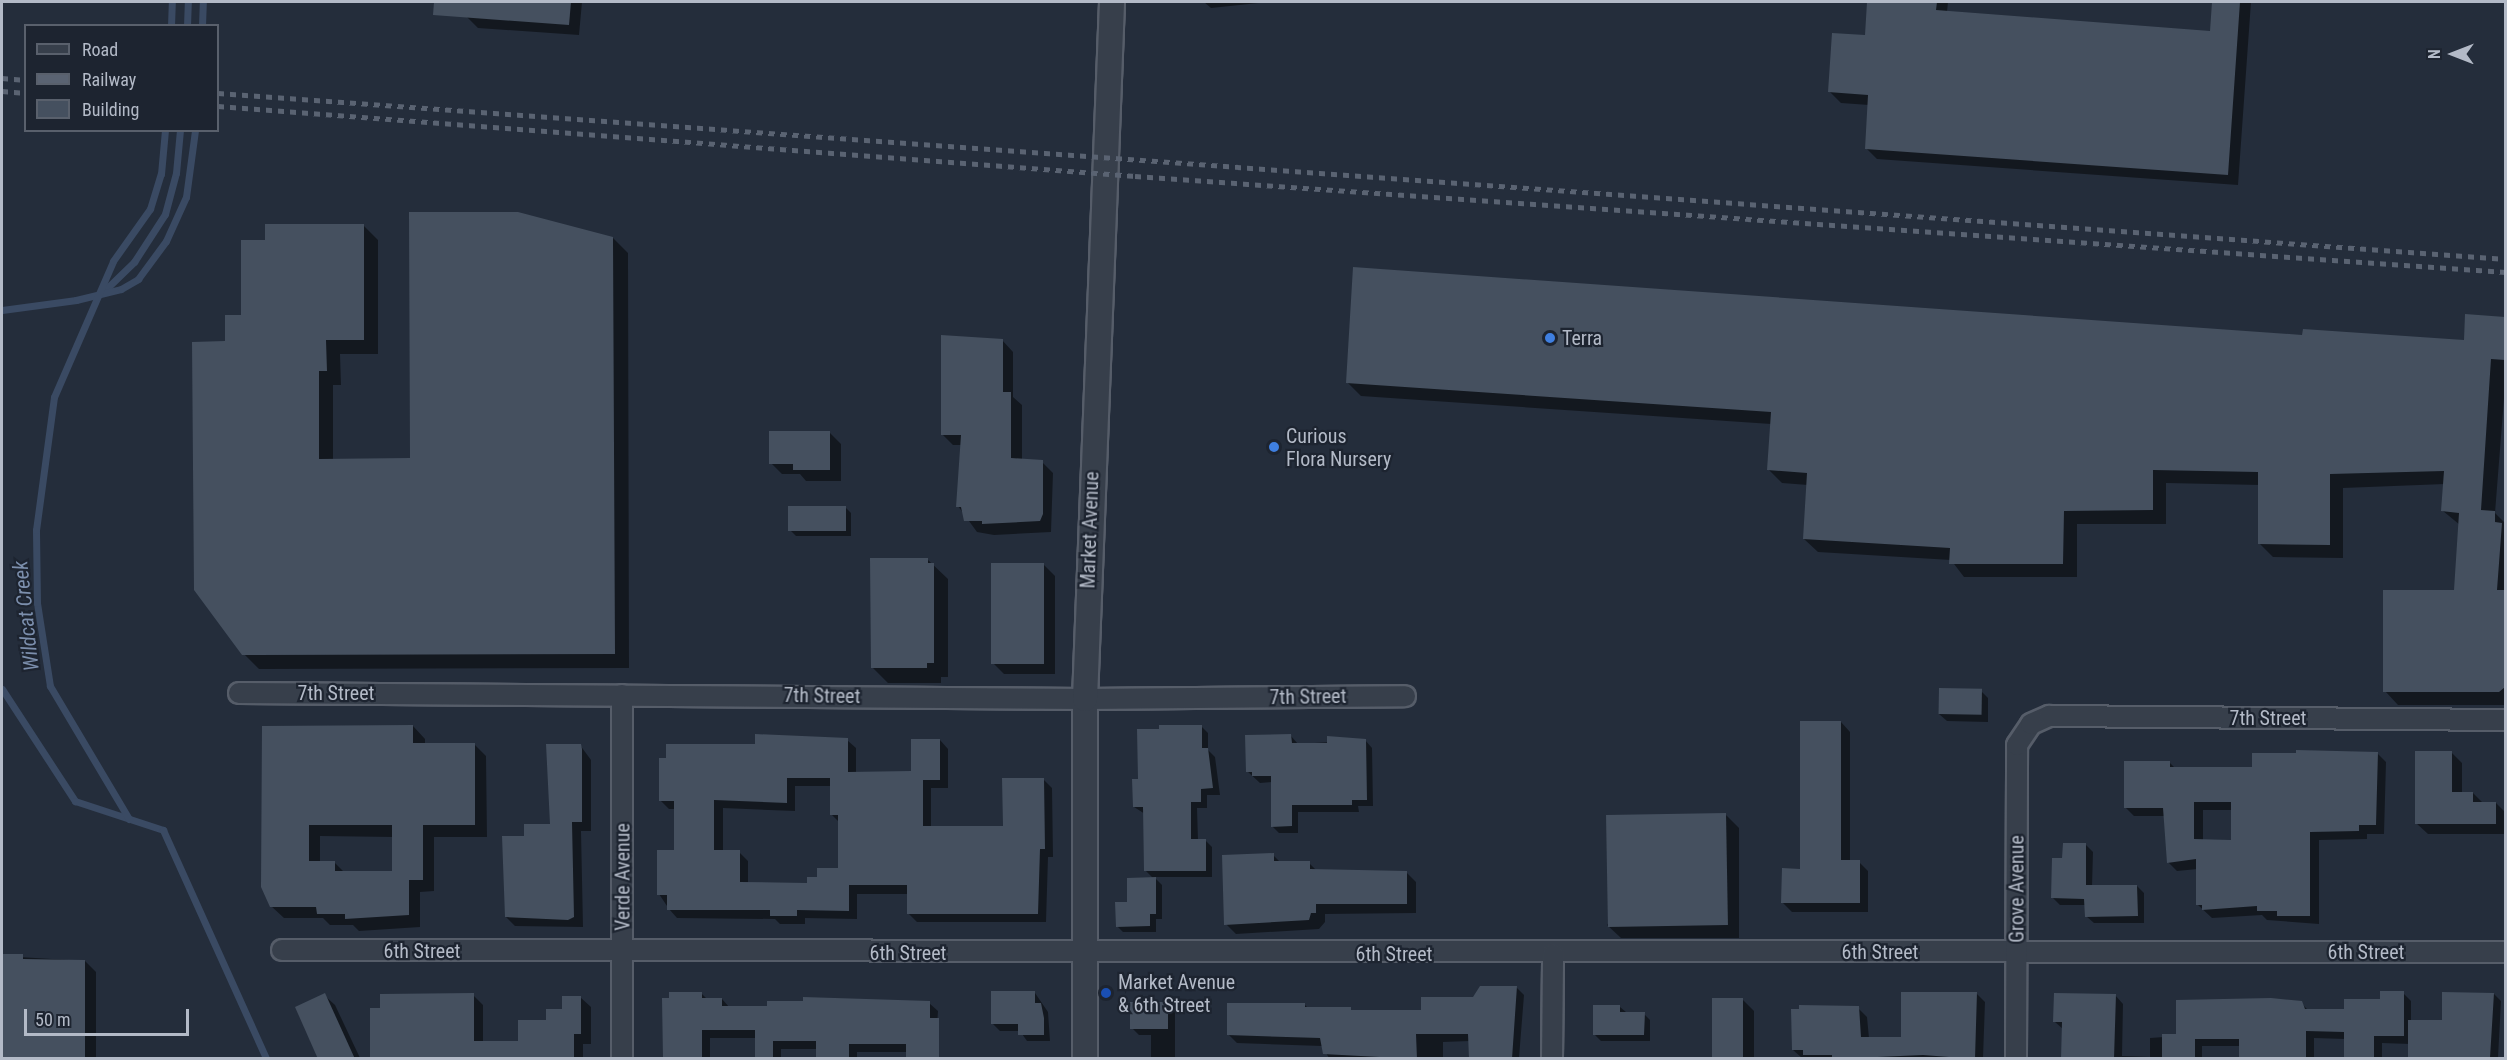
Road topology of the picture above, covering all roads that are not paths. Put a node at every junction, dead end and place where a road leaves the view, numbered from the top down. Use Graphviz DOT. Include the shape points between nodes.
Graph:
graph roads {
  1 [pos="1112,2"];
  2 [pos="239,693"];
  3 [pos="622,695"];
  4 [pos="1404,696"];
  5 [pos="1085,699"];
  6 [pos="2505,720"];
  7 [pos="2031,724"];
  8 [pos="282,950"];
  9 [pos="623,951"];
  10 [pos="2016,951"];
  11 [pos="2505,952"];
  12 [pos="1085,954"];
  13 [pos="1553,954"];
  14 [pos="622,1059"];
  15 [pos="1085,1059"];
  16 [pos="1552,1059"];
  17 [pos="2016,1059"];
  1 -- 5 [label="street, Market Avenue"];
  2 -- 3 [label="street, 7th Street"];
  3 -- 5 [label="street, 7th Street"];
  3 -- 9 [label="street, Verde Avenue"];
  4 -- 5 [label="street, 7th Street"];
  5 -- 12 [label="street, Market Avenue"];
  6 -- 7 [label="street, 7th Street" via="2049,716"];
  7 -- 10 [label="street, Grove Avenue" via="2017,745"];
  8 -- 9 [label="street, 6th Street"];
  9 -- 12 [label="street, 6th Street"];
  9 -- 14 [label="street, Verde Avenue"];
  10 -- 11 [label="street, 6th Street"];
  10 -- 13 [label="street, 6th Street"];
  10 -- 17 [label="street, Grove Avenue"];
  12 -- 13 [label="street, 6th Street"];
  12 -- 15 [label="street, Market Avenue"];
  13 -- 16 [label="street"];
}
